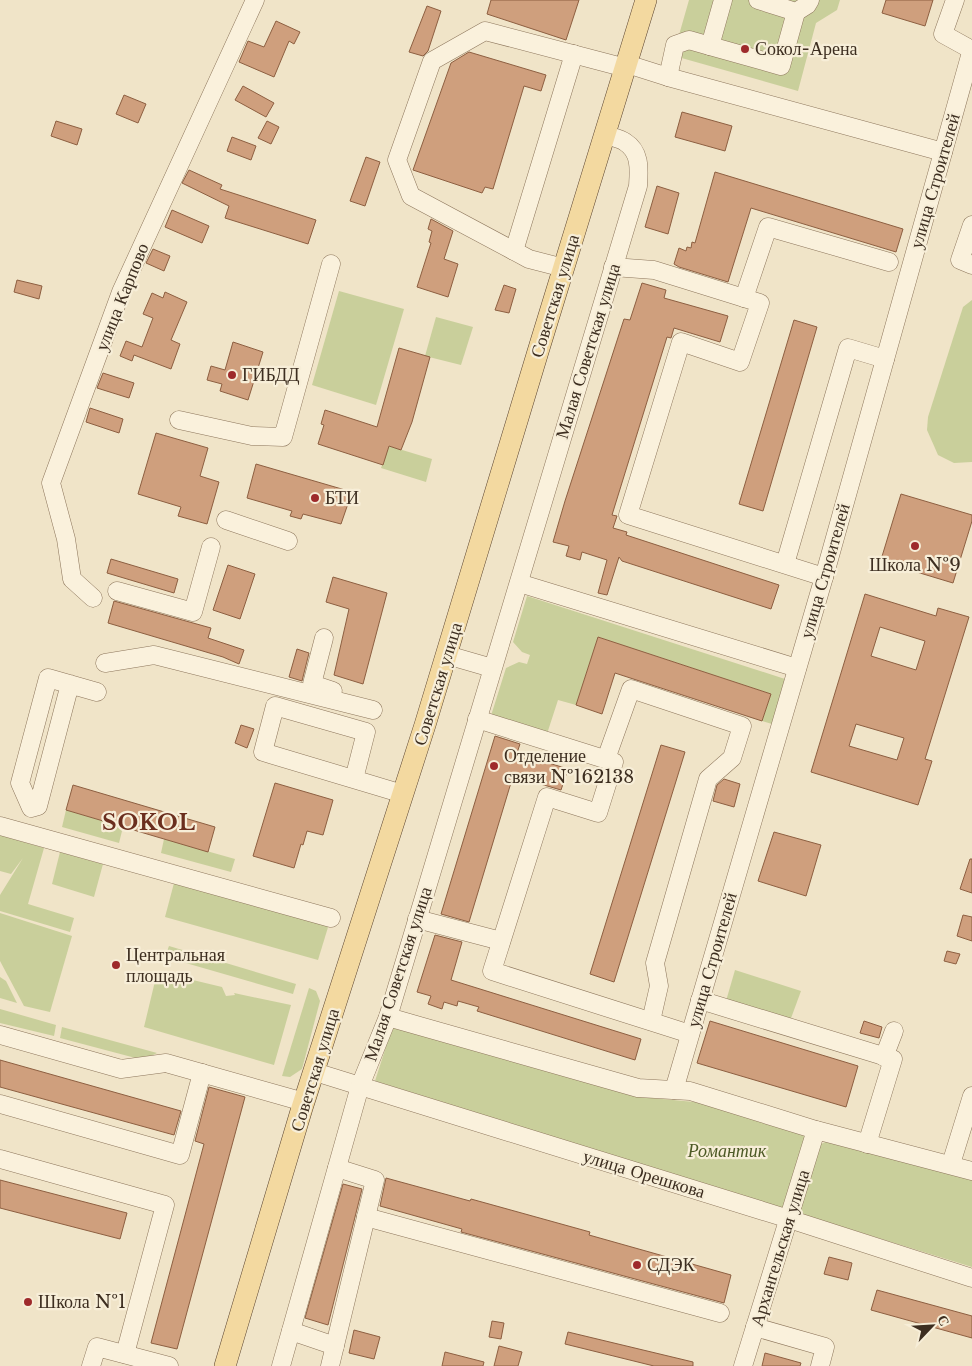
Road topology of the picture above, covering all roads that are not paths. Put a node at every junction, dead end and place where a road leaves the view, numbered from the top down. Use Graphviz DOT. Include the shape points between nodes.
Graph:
graph roads {
  1 [pos="255,0"];
  2 [pos="646,0"];
  3 [pos="723,0"];
  4 [pos="758,0"];
  5 [pos="810,0"];
  6 [pos="954,0"];
  7 [pos="796,12"];
  8 [pos="710,46"];
  9 [pos="972,50"];
  10 [pos="574,54"];
  11 [pos="626,66"];
  12 [pos="668,77"];
  13 [pos="972,93"];
  14 [pos="972,106"];
  15 [pos="606,135"];
  16 [pos="943,152"];
  17 [pos="972,225"];
  18 [pos="514,251"];
  19 [pos="889,262"];
  20 [pos="331,264"];
  21 [pos="972,265"];
  22 [pos="613,267"];
  23 [pos="564,268"];
  24 [pos="744,298"];
  25 [pos="885,359"];
  26 [pos="179,420"];
  27 [pos="226,520"];
  28 [pos="288,541"];
  29 [pos="211,547"];
  30 [pos="785,564"];
  31 [pos="824,577"];
  32 [pos="519,583"];
  33 [pos="117,591"];
  34 [pos="92,598"];
  35 [pos="324,638"];
  36 [pos="447,655"];
  37 [pos="106,663"];
  38 [pos="492,668"];
  39 [pos="797,668"];
  40 [pos="70,684"];
  41 [pos="97,692"];
  42 [pos="373,710"];
  43 [pos="477,719"];
  44 [pos="366,732"];
  45 [pos="606,759"];
  46 [pos="354,779"];
  47 [pos="403,794"];
  48 [pos="0,826"];
  49 [pos="331,918"];
  50 [pos="417,918"];
  51 [pos="501,942"];
  52 [pos="700,1000"];
  53 [pos="388,1017"];
  54 [pos="651,1021"];
  55 [pos="894,1031"];
  56 [pos="690,1034"];
  57 [pos="0,1035"];
  58 [pos="884,1056"];
  59 [pos="315,1072"];
  60 [pos="202,1073"];
  61 [pos="360,1086"];
  62 [pos="674,1090"];
  63 [pos="972,1096"];
  64 [pos="304,1102"];
  65 [pos="0,1104"];
  66 [pos="816,1130"];
  67 [pos="867,1144"];
  68 [pos="0,1160"];
  69 [pos="951,1164"];
  70 [pos="337,1168"];
  71 [pos="972,1171"];
  72 [pos="366,1217"];
  73 [pos="789,1219"];
  74 [pos="972,1278"];
  75 [pos="720,1313"];
  76 [pos="755,1327"];
  77 [pos="291,1330"];
  78 [pos="125,1354"];
  79 [pos="333,1359"];
  80 [pos="91,1366"];
  81 [pos="169,1366"];
  82 [pos="225,1366"];
  83 [pos="281,1366"];
  84 [pos="744,1366"];
  85 [pos="820,1366"];
  1 -- 34 [label="street, улица Карпово" via="121,292 50,482 66,539 72,579"];
  2 -- 11 [label="main road, Советская улица"];
  3 -- 8 [label="street"];
  4 -- 7 [label="street"];
  5 -- 7 [label="street"];
  6 -- 9 [label="street" via="943,34"];
  7 -- 8 [label="street" via="781,66"];
  8 -- 12 [label="street" via="689,40 675,44"];
  9 -- 16 [label="street, улица Строителей"];
  10 -- 11 [label="street"];
  10 -- 18 [label="street"];
  10 -- 18 [label="street" via="485,31 432,60 397,160 411,196"];
  11 -- 12 [label="street"];
  11 -- 15 [label="main road, Советская улица"];
  12 -- 16 [label="street"];
  13 -- 14 [label="street" via="968,105"];
  15 -- 22 [label="street, Малая Советская улица" via="624,141 634,151 639,165 638,186"];
  15 -- 23 [label="main road, Советская улица"];
  16 -- 25 [label="street, улица Строителей"];
  17 -- 21 [label="street" via="960,260"];
  18 -- 23 [label="street" via="529,259"];
  19 -- 24 [label="street" via="768,227"];
  20 -- 26 [label="street" via="283,437 252,436"];
  22 -- 24 [label="street" via="654,270"];
  22 -- 32 [label="street, Малая Советская улица"];
  23 -- 36 [label="main road, Советская улица"];
  24 -- 30 [label="street" via="760,303 740,362 681,342 628,515"];
  25 -- 30 [label="street" via="848,348"];
  25 -- 31 [label="street, улица Строителей"];
  27 -- 28 [label="street"];
  29 -- 33 [label="street" via="192,612"];
  30 -- 31 [label="street"];
  31 -- 39 [label="street, улица Строителей"];
  32 -- 38 [label="street, Малая Советская улица"];
  32 -- 39 [label="street"];
  35 -- 42 [label="street" via="312,684 377,706"];
  36 -- 38 [label="street"];
  36 -- 47 [label="main road, Советская улица"];
  37 -- 42 [label="street" via="154,655"];
  38 -- 43 [label="street, Малая Советская улица"];
  39 -- 52 [label="street, улица Строителей"];
  40 -- 40 [label="street" via="48,678 20,783 31,808 38,806"];
  40 -- 41 [label="street"];
  42 -- 44 [label="street"];
  43 -- 45 [label="street"];
  43 -- 50 [label="street, Малая Советская улица"];
  44 -- 46 [label="street"];
  44 -- 46 [label="street" via="275,706 263,752"];
  45 -- 51 [label="street" via="614,762 598,813 547,797"];
  45 -- 54 [label="street" via="631,689 742,726 732,758 708,779 655,963 659,986"];
  46 -- 47 [label="street"];
  47 -- 59 [label="main road, Советская улица"];
  48 -- 49 [label="street"];
  50 -- 51 [label="street"];
  50 -- 53 [label="street, Малая Советская улица"];
  51 -- 54 [label="street" via="492,971"];
  52 -- 56 [label="street, улица Строителей"];
  52 -- 58 [label="street"];
  53 -- 61 [label="street, Малая Советская улица"];
  53 -- 62 [label="street" via="638,1088"];
  54 -- 56 [label="street"];
  55 -- 58 [label="street"];
  56 -- 62 [label="street, улица Строителей"];
  57 -- 60 [label="street" via="121,1069 166,1062"];
  58 -- 67 [label="street" via="893,1059"];
  59 -- 61 [label="street, улица Орешкова"];
  59 -- 64 [label="main road, Советская улица"];
  60 -- 64 [label="street"];
  60 -- 65 [label="street" via="180,1154"];
  61 -- 70 [label="street, Малая Советская улица"];
  61 -- 73 [label="street, улица Орешкова"];
  62 -- 66 [label="street" via="690,1091"];
  63 -- 69 [label="street"];
  64 -- 82 [label="main road, Советская улица"];
  66 -- 67 [label="street"];
  66 -- 73 [label="street, Архангельская улица"];
  67 -- 69 [label="street"];
  68 -- 78 [label="street" via="165,1205"];
  69 -- 71 [label="street"];
  70 -- 72 [label="street" via="375,1180"];
  70 -- 77 [label="street, Малая Советская улица"];
  72 -- 75 [label="street"];
  72 -- 79 [label="street"];
  73 -- 74 [label="street, улица Орешкова"];
  73 -- 76 [label="street, Архангельская улица"];
  76 -- 84 [label="street, Архангельская улица"];
  76 -- 85 [label="street" via="825,1347"];
  77 -- 79 [label="street"];
  77 -- 83 [label="street, Малая Советская улица"];
  78 -- 80 [label="street" via="96,1347"];
  78 -- 81 [label="street"];
}
